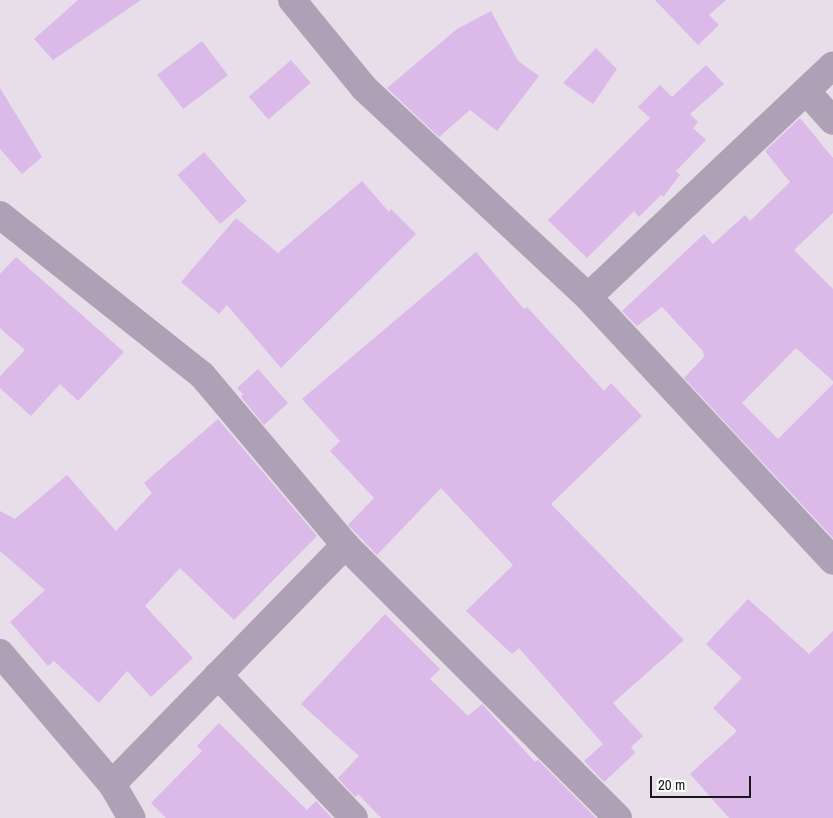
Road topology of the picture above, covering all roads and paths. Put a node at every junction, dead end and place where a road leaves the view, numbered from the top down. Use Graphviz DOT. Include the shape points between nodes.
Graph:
graph roads {
  1 [pos="292,0"];
  2 [pos="833,65"];
  3 [pos="806,91"];
  4 [pos="833,121"];
  5 [pos="0,215"];
  6 [pos="588,297"];
  7 [pos="345,545"];
  8 [pos="833,561"];
  9 [pos="0,653"];
  10 [pos="218,675"];
  11 [pos="112,784"];
  12 [pos="132,818"];
  13 [pos="354,818"];
  14 [pos="618,818"];
  1 -- 6 [label="street" via="364,88"];
  2 -- 3 [label="street"];
  3 -- 4 [label="street"];
  3 -- 6 [label="street"];
  5 -- 7 [label="street" via="202,375"];
  6 -- 8 [label="street"];
  7 -- 10 [label="street"];
  7 -- 14 [label="street"];
  9 -- 11 [label="street"];
  10 -- 11 [label="street"];
  10 -- 13 [label="street"];
  11 -- 12 [label="street"];
}
